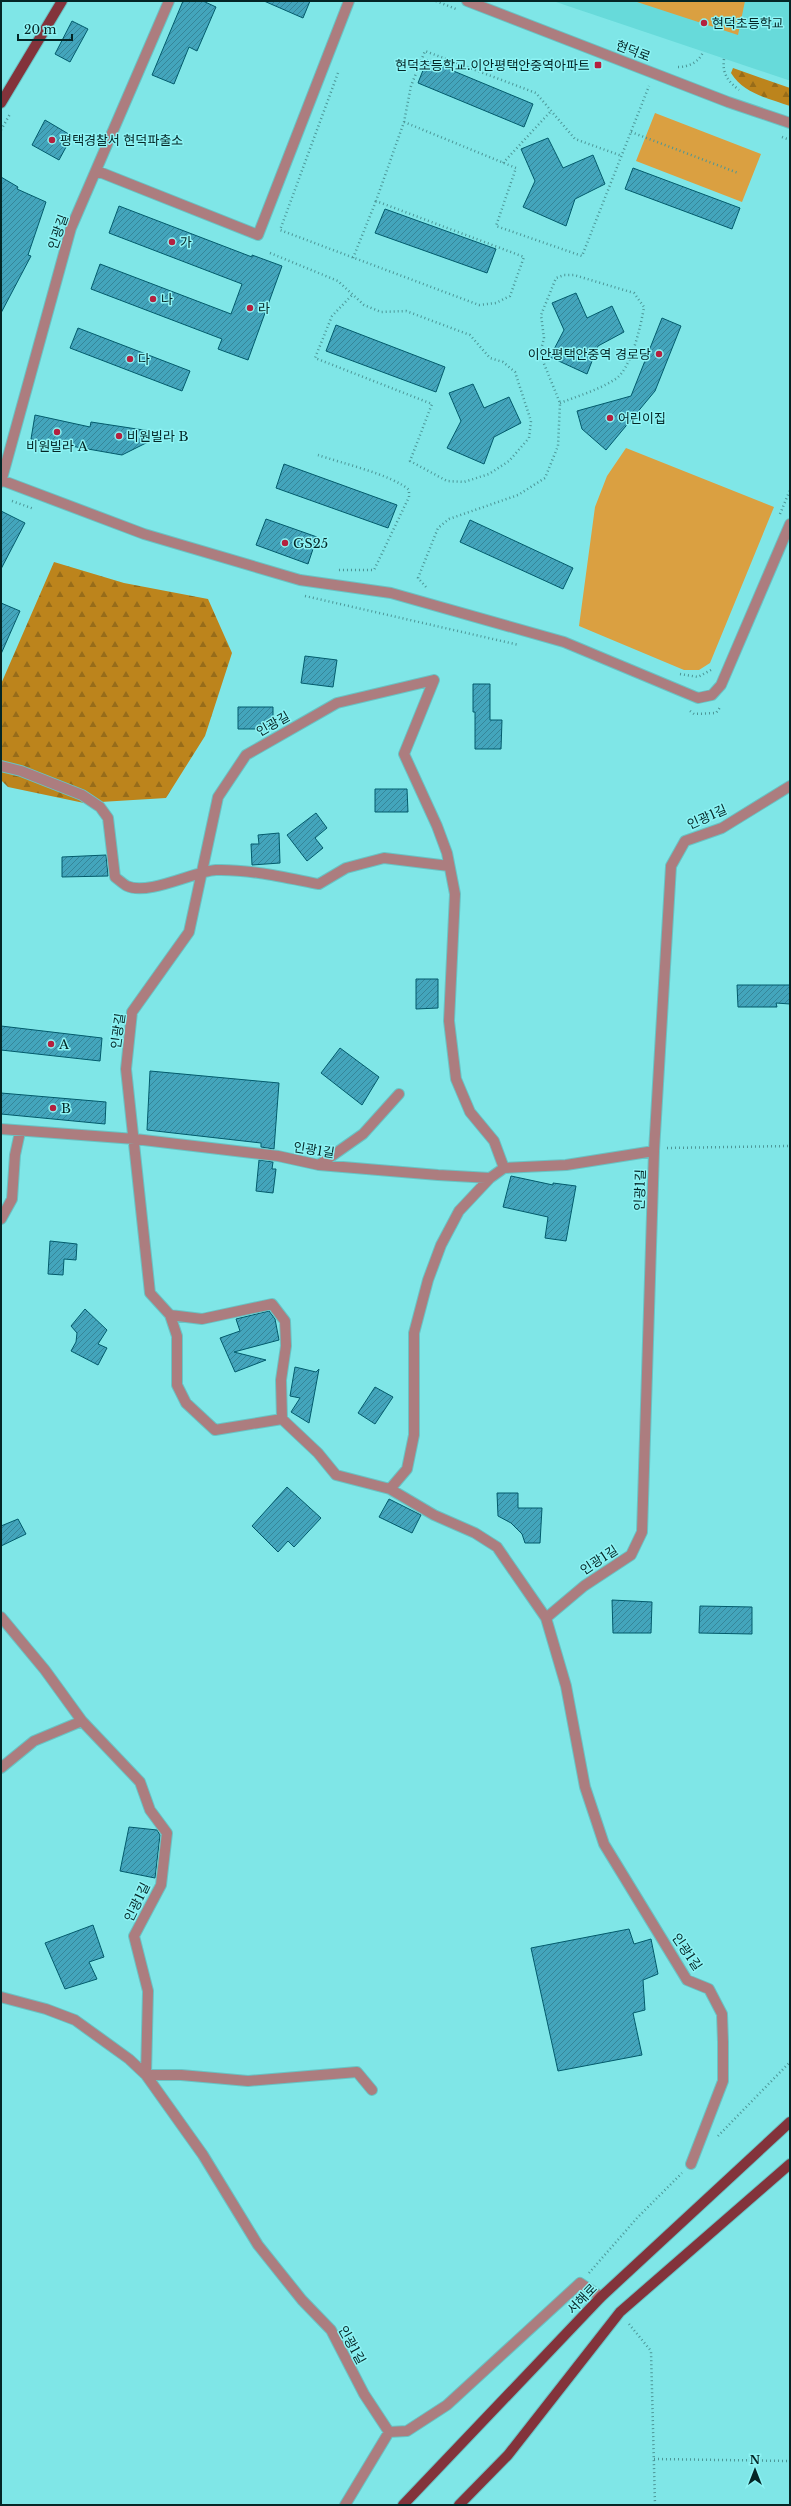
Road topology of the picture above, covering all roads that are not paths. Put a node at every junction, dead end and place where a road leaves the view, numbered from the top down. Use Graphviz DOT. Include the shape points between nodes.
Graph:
graph roads {
  1 [pos="62,1"];
  2 [pos="169,1"];
  3 [pos="349,1"];
  4 [pos="467,1"];
  5 [pos="1,103"];
  6 [pos="790,123"];
  7 [pos="97,171"];
  8 [pos="1,481"];
  9 [pos="790,524"];
  10 [pos="1,766"];
  11 [pos="790,786"];
  12 [pos="450,866"];
  13 [pos="202,872"];
  14 [pos="399,1094"];
  15 [pos="1,1129"];
  16 [pos="20,1132"];
  17 [pos="135,1139"];
  18 [pos="654,1151"];
  19 [pos="319,1165"];
  20 [pos="504,1168"];
  21 [pos="490,1178"];
  22 [pos="1,1219"];
  23 [pos="170,1315"];
  24 [pos="282,1419"];
  25 [pos="390,1489"];
  26 [pos="1,1617"];
  27 [pos="546,1618"];
  28 [pos="82,1721"];
  29 [pos="1,1768"];
  30 [pos="1,1997"];
  31 [pos="146,2075"];
  32 [pos="372,2090"];
  33 [pos="790,2122"];
  34 [pos="691,2164"];
  35 [pos="790,2164"];
  36 [pos="601,2297"];
  37 [pos="389,2432"];
  38 [pos="345,2505"];
  39 [pos="402,2505"];
  40 [pos="459,2505"];
  1 -- 5 [label="main road"];
  2 -- 7 [label="street, 인광길"];
  3 -- 7 [label="street" via="258,235"];
  4 -- 6 [label="street, 현덕로" via="728,102"];
  7 -- 8 [label="street, 인광길" via="71,228"];
  8 -- 9 [label="street" via="144,534 300,580 392,593 564,642 698,698 712,695 721,685"];
  10 -- 13 [label="street" via="82,794 100,807 108,818 115,877 128,887 175,883"];
  11 -- 18 [label="street, 인광1길" via="722,828 685,841 671,866"];
  12 -- 13 [label="street" via="384,858 346,868 319,884 277,876 224,871"];
  12 -- 13 [label="street, 인광길" via="437,826 404,754 434,680 337,703 246,755 218,797"];
  12 -- 20 [label="street" via="455,894 450,1021 456,1079 470,1112 494,1141"];
  13 -- 17 [label="street, 인광길" via="189,932 132,1012 126,1069"];
  14 -- 19 [label="street" via="363,1134"];
  15 -- 16 [label="street, 인광1길"];
  16 -- 17 [label="street, 인광1길"];
  16 -- 22 [label="street" via="15,1155 12,1199"];
  17 -- 19 [label="street, 인광1길" via="278,1156"];
  17 -- 23 [label="street" via="142,1234 150,1293"];
  18 -- 20 [label="street" via="566,1165"];
  18 -- 27 [label="street, 인광1길" via="642,1532 631,1555 584,1586"];
  19 -- 21 [label="street, 인광1길"];
  20 -- 21 [label="street"];
  21 -- 25 [label="street" via="459,1211 441,1245 428,1280 414,1333 414,1435 408,1469"];
  23 -- 24 [label="street" via="177,1336 177,1385 192,1409 216,1430"];
  23 -- 24 [label="street" via="202,1319 272,1304 285,1321 286,1346 281,1380"];
  24 -- 25 [label="street, 인광1길" via="318,1453 336,1475"];
  25 -- 27 [label="street, 인광1길" via="434,1515 475,1532 497,1547"];
  26 -- 28 [label="street, 인광1길" via="45,1670"];
  27 -- 34 [label="street, 인광1길" via="566,1686 585,1787 604,1844 687,1980 709,1989 722,2014 723,2081"];
  28 -- 29 [label="street" via="34,1741"];
  28 -- 31 [label="street, 인광1길" via="140,1782 150,1810 168,1833 160,1886 134,1936 148,1991"];
  30 -- 31 [label="street, 인광1길" via="75,2020 130,2059"];
  31 -- 32 [label="street" via="181,2075 248,2081 357,2072"];
  31 -- 37 [label="street, 인광1길" via="203,2155 258,2245 302,2300 331,2330 364,2394"];
  33 -- 36 [label="main road, 서해로"];
  35 -- 40 [label="main road" via="620,2312 508,2455"];
  36 -- 37 [label="street" via="580,2283 447,2405 408,2431"];
  36 -- 39 [label="main road, 서해로"];
  37 -- 38 [label="street"];
}
